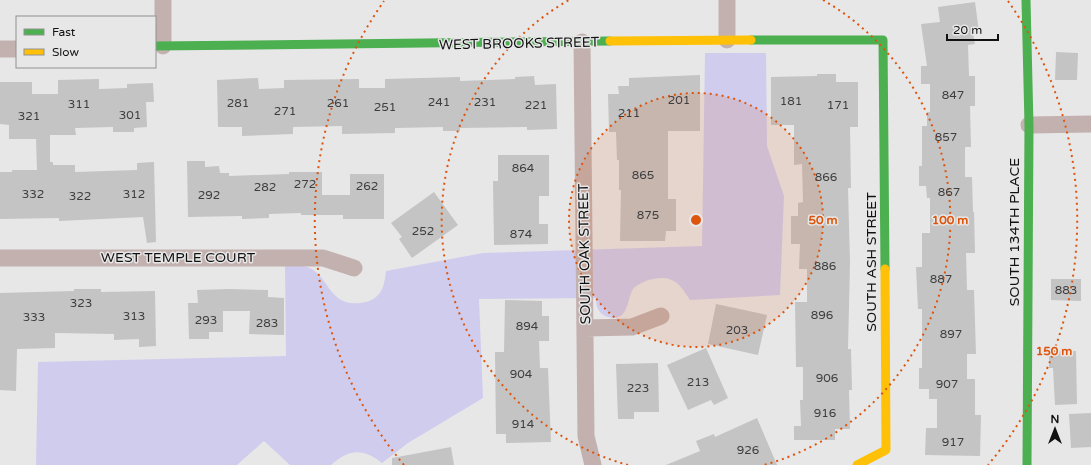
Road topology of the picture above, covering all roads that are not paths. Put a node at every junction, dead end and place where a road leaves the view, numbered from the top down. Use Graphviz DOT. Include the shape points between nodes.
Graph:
graph roads {
  1 [pos="163,0"];
  2 [pos="727,0"];
  3 [pos="1026,0"];
  4 [pos="727,40"];
  5 [pos="883,40"];
  6 [pos="582,42"];
  7 [pos="159,46"];
  8 [pos="0,49"];
  9 [pos="16,49"];
  10 [pos="1091,124"];
  11 [pos="1028,125"];
  12 [pos="0,258"];
  13 [pos="354,268"];
  14 [pos="661,316"];
  15 [pos="585,328"];
  16 [pos="593,465"];
  17 [pos="857,465"];
  18 [pos="1026,465"];
  1 -- 7 [label="street"];
  2 -- 4 [label="street"];
  3 -- 11 [label="street, SOUTH 134TH PLACE"];
  4 -- 5 [label="street, WEST BROOKS STREET"];
  4 -- 6 [label="street, WEST BROOKS STREET"];
  5 -- 17 [label="street, SOUTH ASH STREET" via="886,450"];
  6 -- 7 [label="street, WEST BROOKS STREET"];
  6 -- 15 [label="street, SOUTH OAK STREET"];
  8 -- 9 [label="street"];
  10 -- 11 [label="street"];
  11 -- 18 [label="street, SOUTH 134TH PLACE"];
  12 -- 13 [label="street, WEST TEMPLE COURT" via="323,258"];
  14 -- 15 [label="street" via="632,327"];
  15 -- 16 [label="street, SOUTH OAK STREET" via="586,436"];
}
